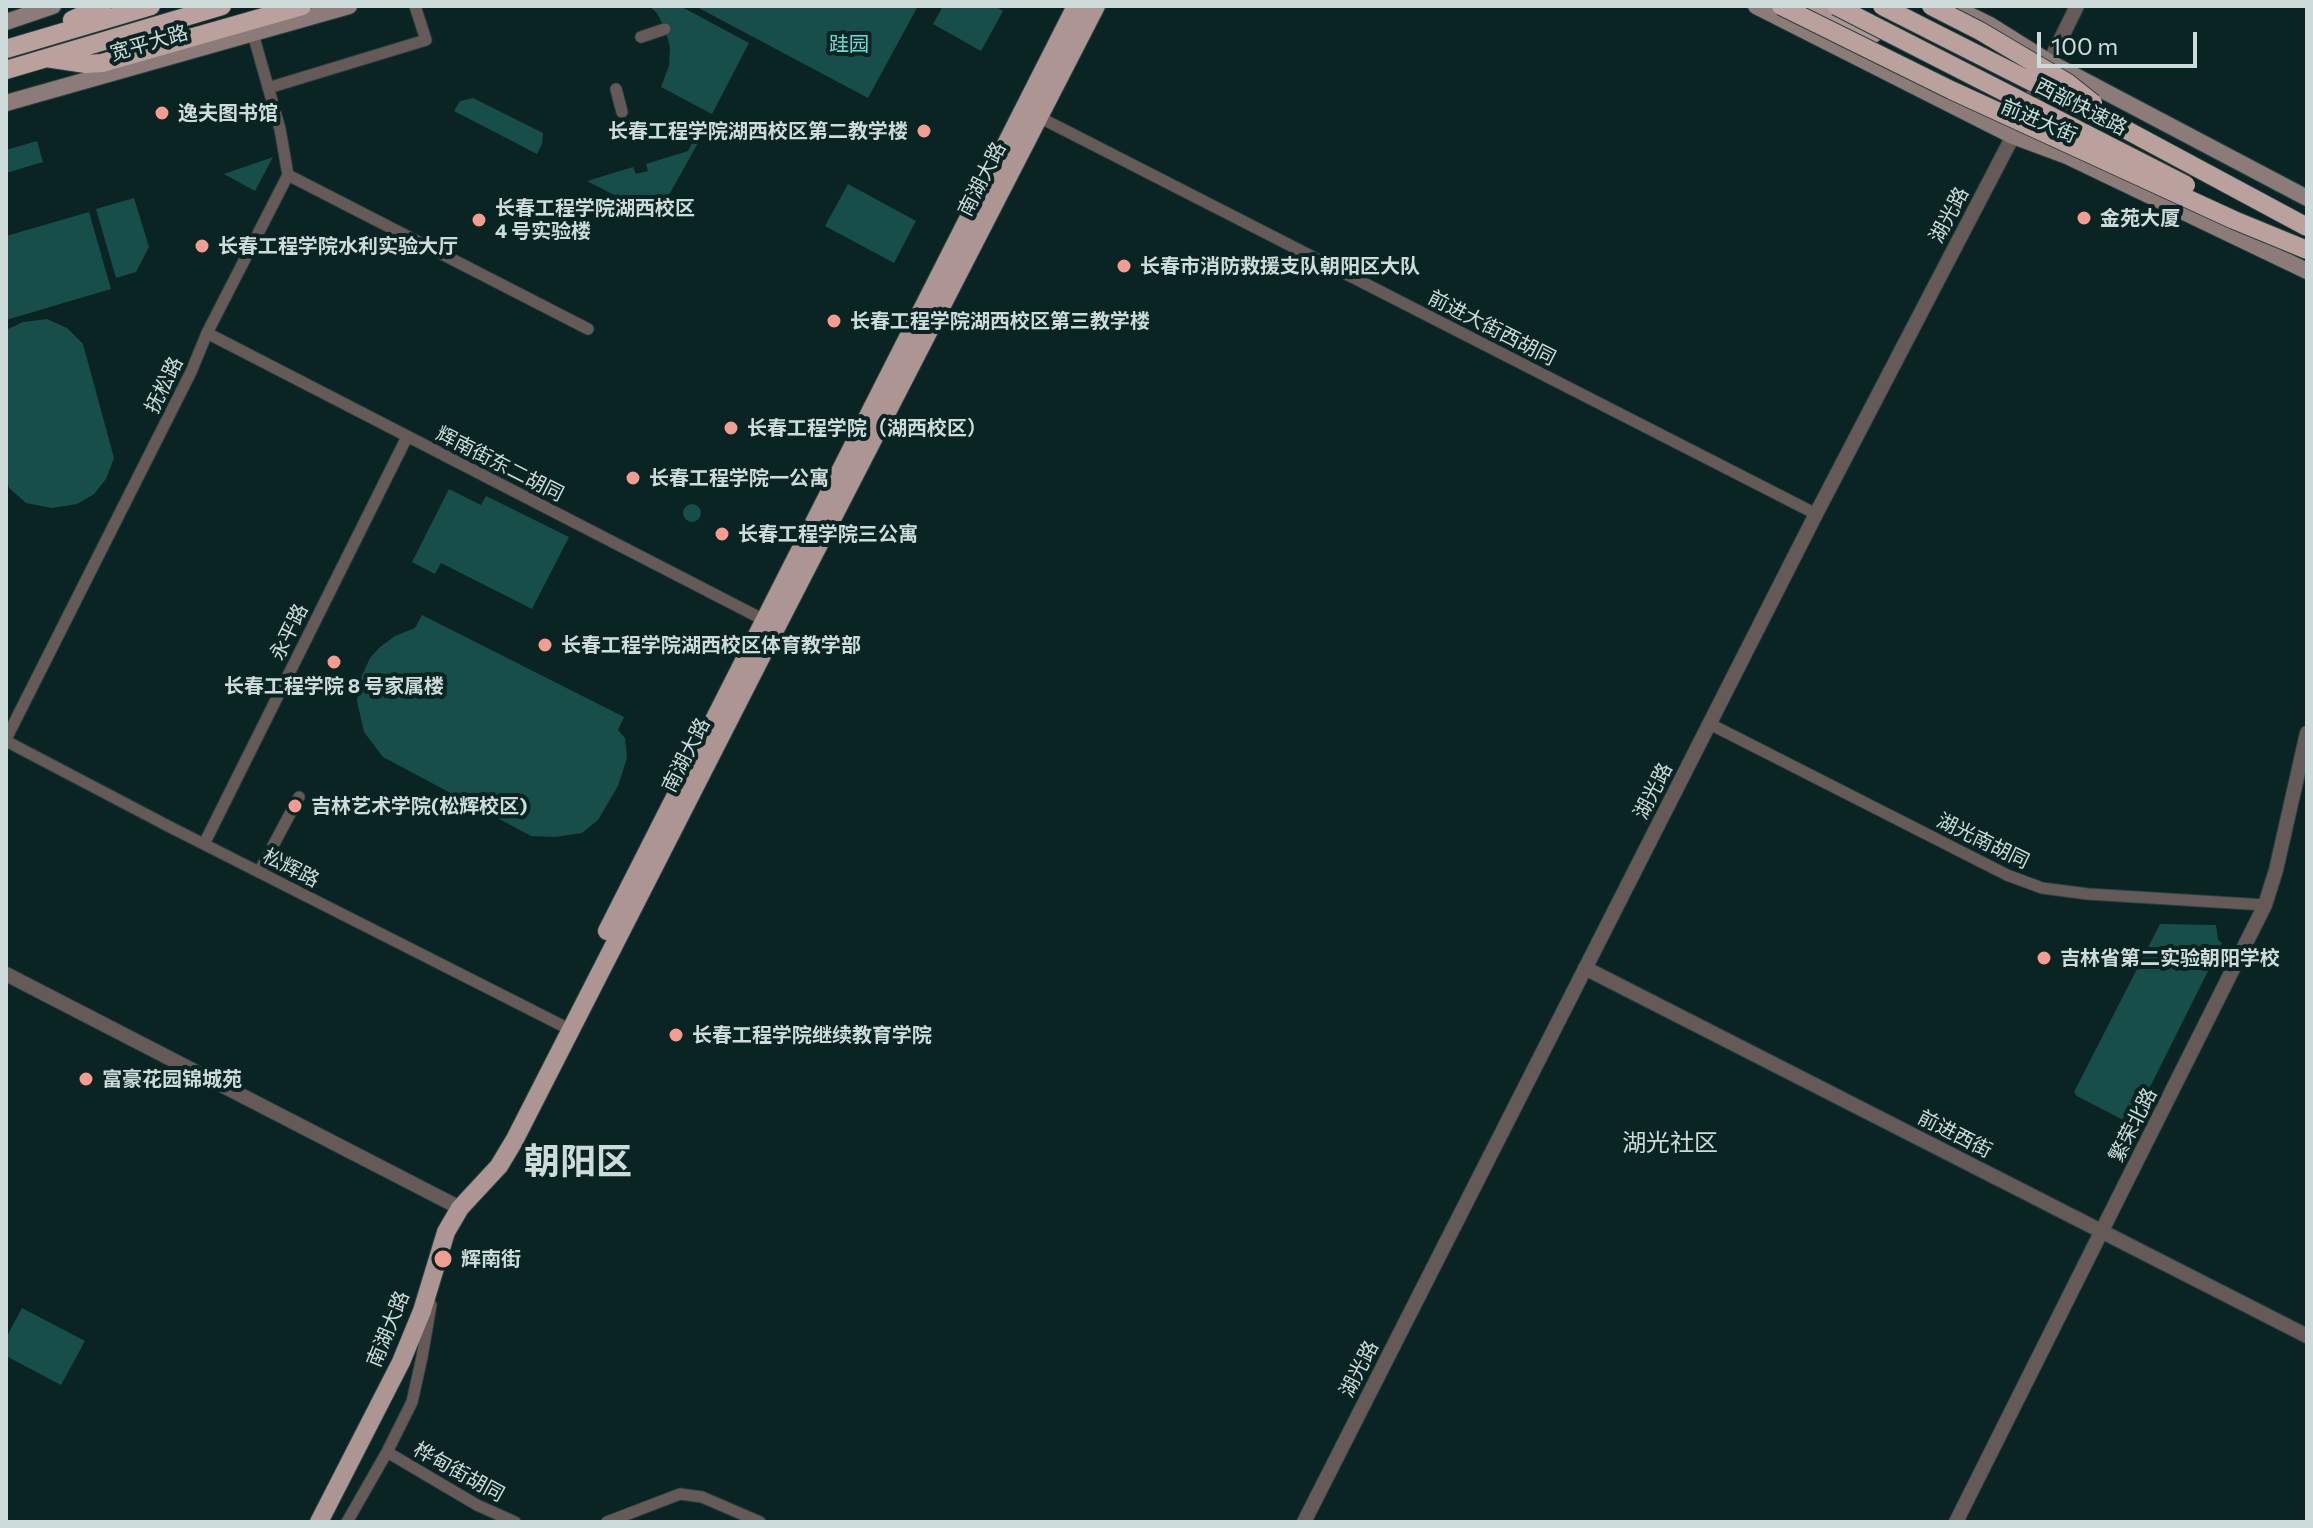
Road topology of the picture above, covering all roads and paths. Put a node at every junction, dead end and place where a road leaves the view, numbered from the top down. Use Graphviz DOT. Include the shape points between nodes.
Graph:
graph roads {
  1 [pos="53,6"];
  2 [pos="102,6"];
  3 [pos="151,6"];
  4 [pos="222,6"];
  5 [pos="302,6"];
  6 [pos="349,6"];
  7 [pos="415,6"];
  8 [pos="1076,6"];
  9 [pos="1096,6"];
  10 [pos="1756,6"];
  11 [pos="1781,6"];
  12 [pos="1814,6"];
  13 [pos="1836,6"];
  14 [pos="1882,6"];
  15 [pos="1896,6"];
  16 [pos="1931,6"];
  17 [pos="1951,6"];
  18 [pos="2077,6"];
  19 [pos="6,22"];
  20 [pos="665,29"];
  21 [pos="253,34"];
  22 [pos="641,37"];
  23 [pos="40,39"];
  24 [pos="6,49"];
  25 [pos="46,58"];
  26 [pos="2049,62"];
  27 [pos="6,70"];
  28 [pos="2040,80"];
  29 [pos="268,88"];
  30 [pos="616,89"];
  31 [pos="6,103"];
  32 [pos="2026,110"];
  33 [pos="622,112"];
  34 [pos="1031,113"];
  35 [pos="2119,126"];
  36 [pos="2013,136"];
  37 [pos="288,175"];
  38 [pos="2307,198"];
  39 [pos="2307,224"];
  40 [pos="2278,238"];
  41 [pos="2307,250"];
  42 [pos="2307,271"];
  43 [pos="588,329"];
  44 [pos="207,333"];
  45 [pos="407,437"];
  46 [pos="1816,514"];
  47 [pos="771,623"];
  48 [pos="1710,724"];
  49 [pos="2307,733"];
  50 [pos="6,740"];
  51 [pos="299,797"];
  52 [pos="204,844"];
  53 [pos="259,872"];
  54 [pos="2265,905"];
  55 [pos="1585,968"];
  56 [pos="6,974"];
  57 [pos="561,1025"];
  58 [pos="455,1205"];
  59 [pos="2102,1231"];
  60 [pos="435,1266"];
  61 [pos="2307,1336"];
  62 [pos="387,1452"];
  63 [pos="305,1522"];
  64 [pos="319,1522"];
  65 [pos="347,1522"];
  66 [pos="515,1522"];
  67 [pos="607,1522"];
  68 [pos="760,1522"];
  69 [pos="1304,1522"];
  70 [pos="1956,1522"];
  1 -- 19 [label="main road"];
  2 -- 23 [label="highway"];
  3 -- 23 [label="highway"];
  4 -- 25 [label="highway"];
  5 -- 25 [label="highway" via="102,63"];
  6 -- 21 [label="main road, 宽平大路"];
  7 -- 29 [label="street" via="426,40"];
  8 -- 34 [label="main road, 南湖大路"];
  9 -- 34 [label="main road, 南湖大路"];
  10 -- 36 [label="main road, 前进大街"];
  11 -- 40 [label="highway, bridge" via="1964,96"];
  12 -- 32 [label="main road, 前进大街"];
  13 -- 41 [label="highway, 西部快速路, bridge"];
  14 -- 35 [label="highway, 西部快速路, bridge"];
  15 -- 28 [label="main road, 前进大街"];
  16 -- 35 [label="highway, bridge" via="2068,83"];
  17 -- 26 [label="main road"];
  18 -- 26 [label="street, 湖光路"];
  20 -- 22 [label="street"];
  21 -- 29 [label="street"];
  21 -- 31 [label="main road, 宽平大路"];
  23 -- 24 [label="highway"];
  25 -- 27 [label="highway"];
  26 -- 28 [label="street, 湖光路"];
  26 -- 38 [label="main road"];
  28 -- 32 [label="street, 湖光路"];
  28 -- 39 [label="main road, 前进大街"];
  29 -- 37 [label="street"];
  30 -- 33 [label="street"];
  32 -- 36 [label="street, 湖光路"];
  32 -- 40 [label="main road, 前进大街"];
  34 -- 46 [label="street, 前进大街西胡同"];
  34 -- 47 [label="main road, 南湖大路"];
  35 -- 39 [label="highway, 西部快速路, bridge"];
  36 -- 42 [label="main road, 前进大街"];
  36 -- 46 [label="street, 湖光路"];
  37 -- 43 [label="street"];
  37 -- 44 [label="street, 抚松路"];
  40 -- 41 [label="highway, bridge"];
  44 -- 45 [label="street, 辉南街东二胡同"];
  44 -- 50 [label="street, 抚松路"];
  45 -- 47 [label="street, 辉南街东二胡同" via="421,450"];
  45 -- 52 [label="street, 永平路"];
  46 -- 48 [label="street, 湖光路"];
  47 -- 57 [label="main road, 南湖大路"];
  47 -- 58 [label="main road, 南湖大路" via="514,1141 499,1166"];
  48 -- 54 [label="street, 湖光南胡同" via="2042,888"];
  48 -- 55 [label="street, 湖光路"];
  49 -- 54 [label="street, 繁荣北路"];
  50 -- 52 [label="street, 松辉路"];
  51 -- 53 [label="street"];
  52 -- 53 [label="street, 松辉路"];
  53 -- 57 [label="street, 松辉路"];
  54 -- 59 [label="street, 繁荣北路"];
  55 -- 59 [label="street, 前进西街"];
  55 -- 69 [label="street, 湖光路"];
  56 -- 58 [label="street"];
  57 -- 58 [label="main road, 南湖大路" via="501,1141"];
  58 -- 60 [label="main road, 南湖大路"];
  58 -- 63 [label="main road, 南湖大路" via="438,1223 395,1347"];
  59 -- 61 [label="street, 前进西街"];
  59 -- 70 [label="street, 繁荣北路"];
  60 -- 62 [label="street" via="412,1402"];
  60 -- 64 [label="main road, 南湖大路" via="401,1362"];
  62 -- 65 [label="street"];
  62 -- 66 [label="street, 桦甸街胡同"];
  67 -- 68 [label="street" via="680,1494 702,1497"];
}
